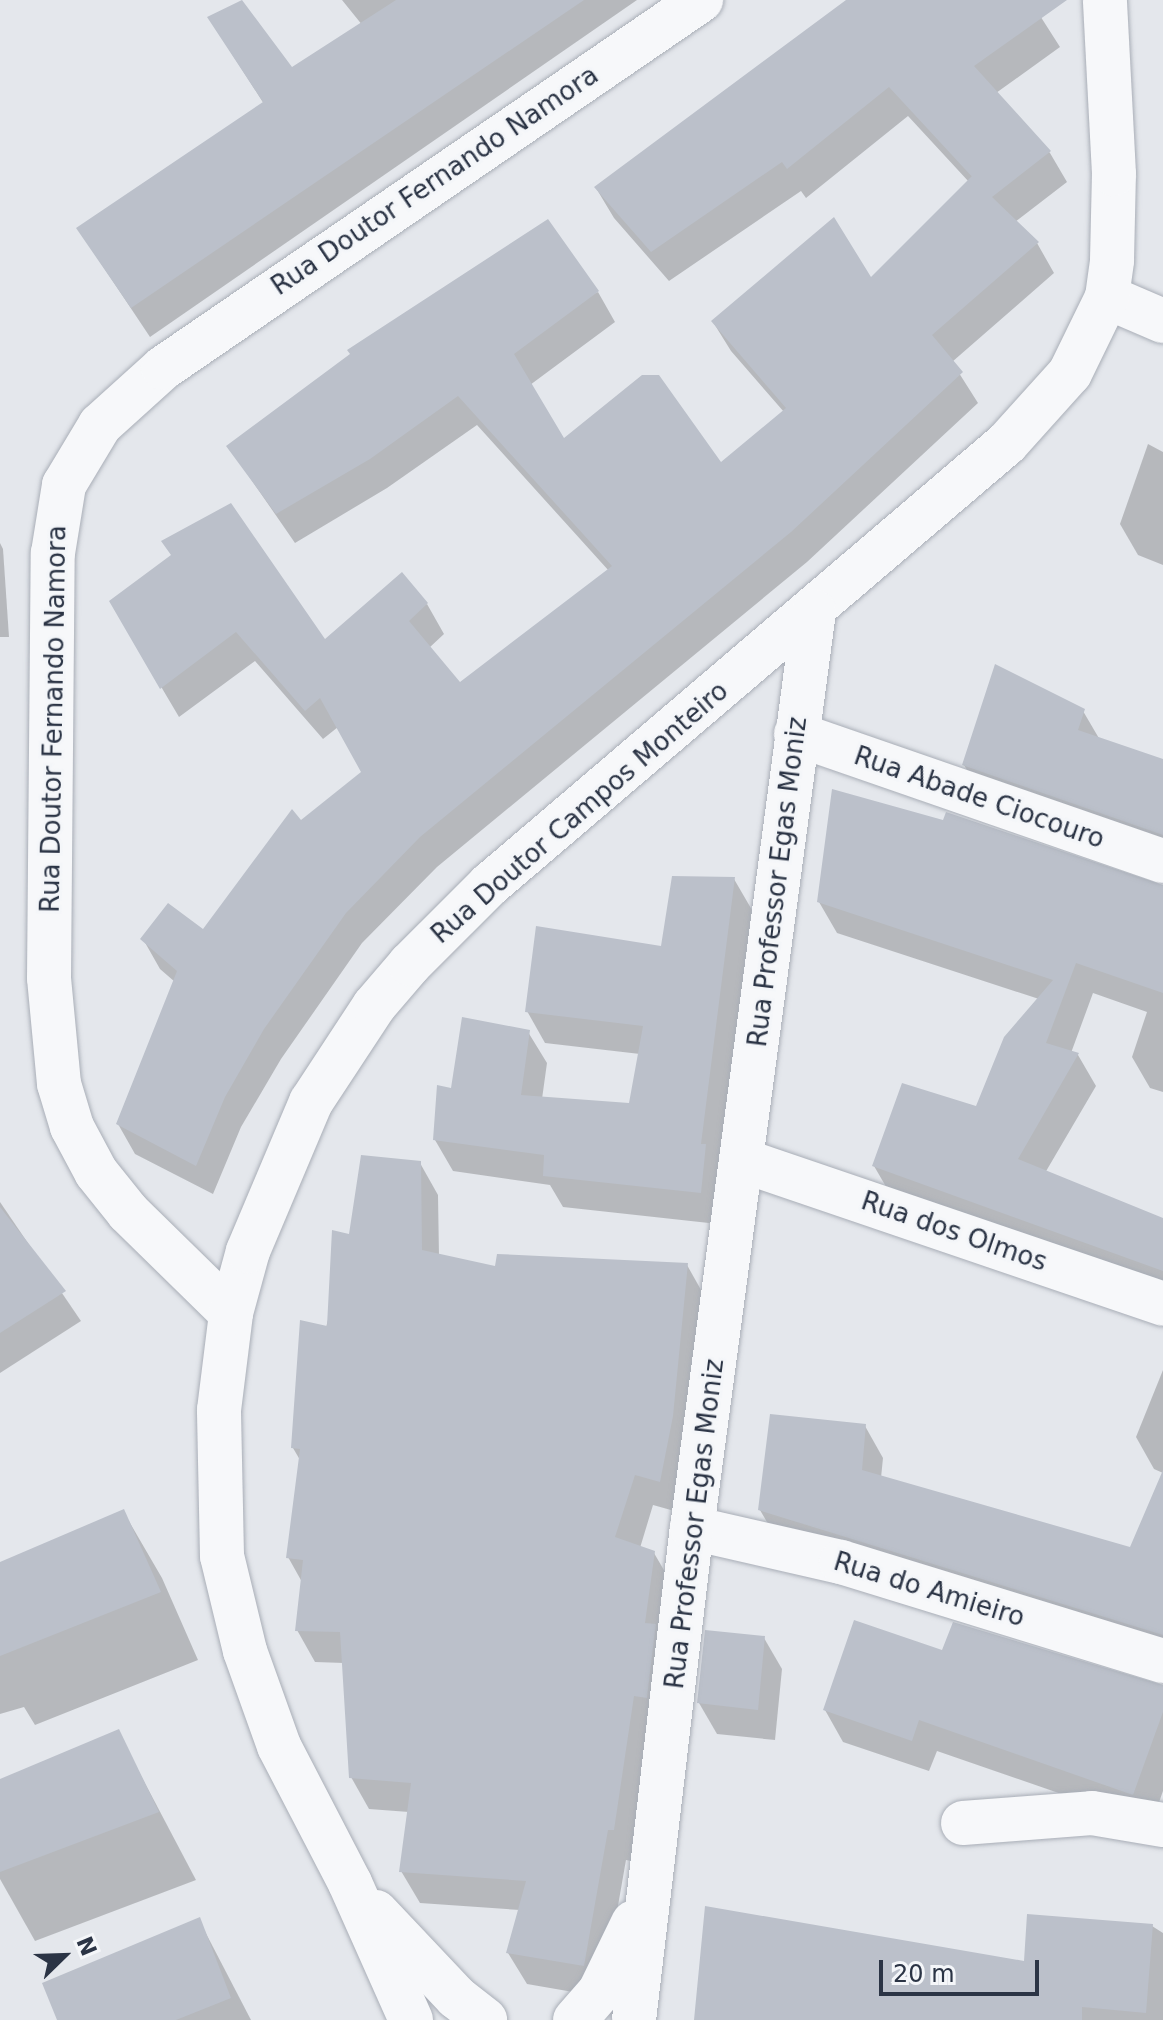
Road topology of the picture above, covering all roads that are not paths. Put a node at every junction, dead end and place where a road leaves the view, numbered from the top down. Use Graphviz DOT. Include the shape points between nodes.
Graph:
graph roads {
  1 [pos="701,0"];
  2 [pos="1105,0"];
  3 [pos="1107,297"];
  4 [pos="1163,321"];
  5 [pos="814,611"];
  6 [pos="796,734"];
  7 [pos="1163,861"];
  8 [pos="744,1161"];
  9 [pos="1163,1304"];
  10 [pos="231,1313"];
  11 [pos="692,1528"];
  12 [pos="1163,1661"];
  13 [pos="963,1823"];
  14 [pos="1163,1825"];
  15 [pos="651,1880"];
  16 [pos="350,1883"];
  17 [pos="411,2020"];
  18 [pos="485,2020"];
  19 [pos="575,2020"];
  20 [pos="634,2020"];
  1 -- 10 [label="street, Rua Doutor Fernando Namora" via="173,361 100,425 64,485 53,553 49,963 59,1084 72,1127 96,1172 128,1212"];
  2 -- 3 [label="street" via="1114,174"];
  3 -- 4 [label="street"];
  3 -- 5 [label="street" via="1093,334 1042,409"];
  5 -- 6 [label="street, Rua Professor Egas Moniz"];
  5 -- 10 [label="street, Rua Doutor Campos Monteiro" via="489,885 374,1006 311,1102 252,1239"];
  6 -- 7 [label="street, Rua Abade Ciocouro"];
  6 -- 8 [label="street, Rua Professor Egas Moniz"];
  8 -- 9 [label="street, Rua dos Olmos"];
  8 -- 11 [label="street, Rua Professor Egas Moniz"];
  10 -- 16 [label="street, Rua Doutor Campos Monteiro" via="217,1458 222,1556 259,1696"];
  11 -- 12 [label="street, Rua do Amieiro" via="841,1562"];
  11 -- 15 [label="street, Rua Professor Egas Moniz"];
  13 -- 14 [label="street" via="1092,1813"];
  15 -- 19 [label="street" via="617,1963"];
  15 -- 20 [label="street, Rua Professor Egas Moniz"];
  16 -- 17 [label="street"];
  16 -- 18 [label="street" via="425,1966"];
}
